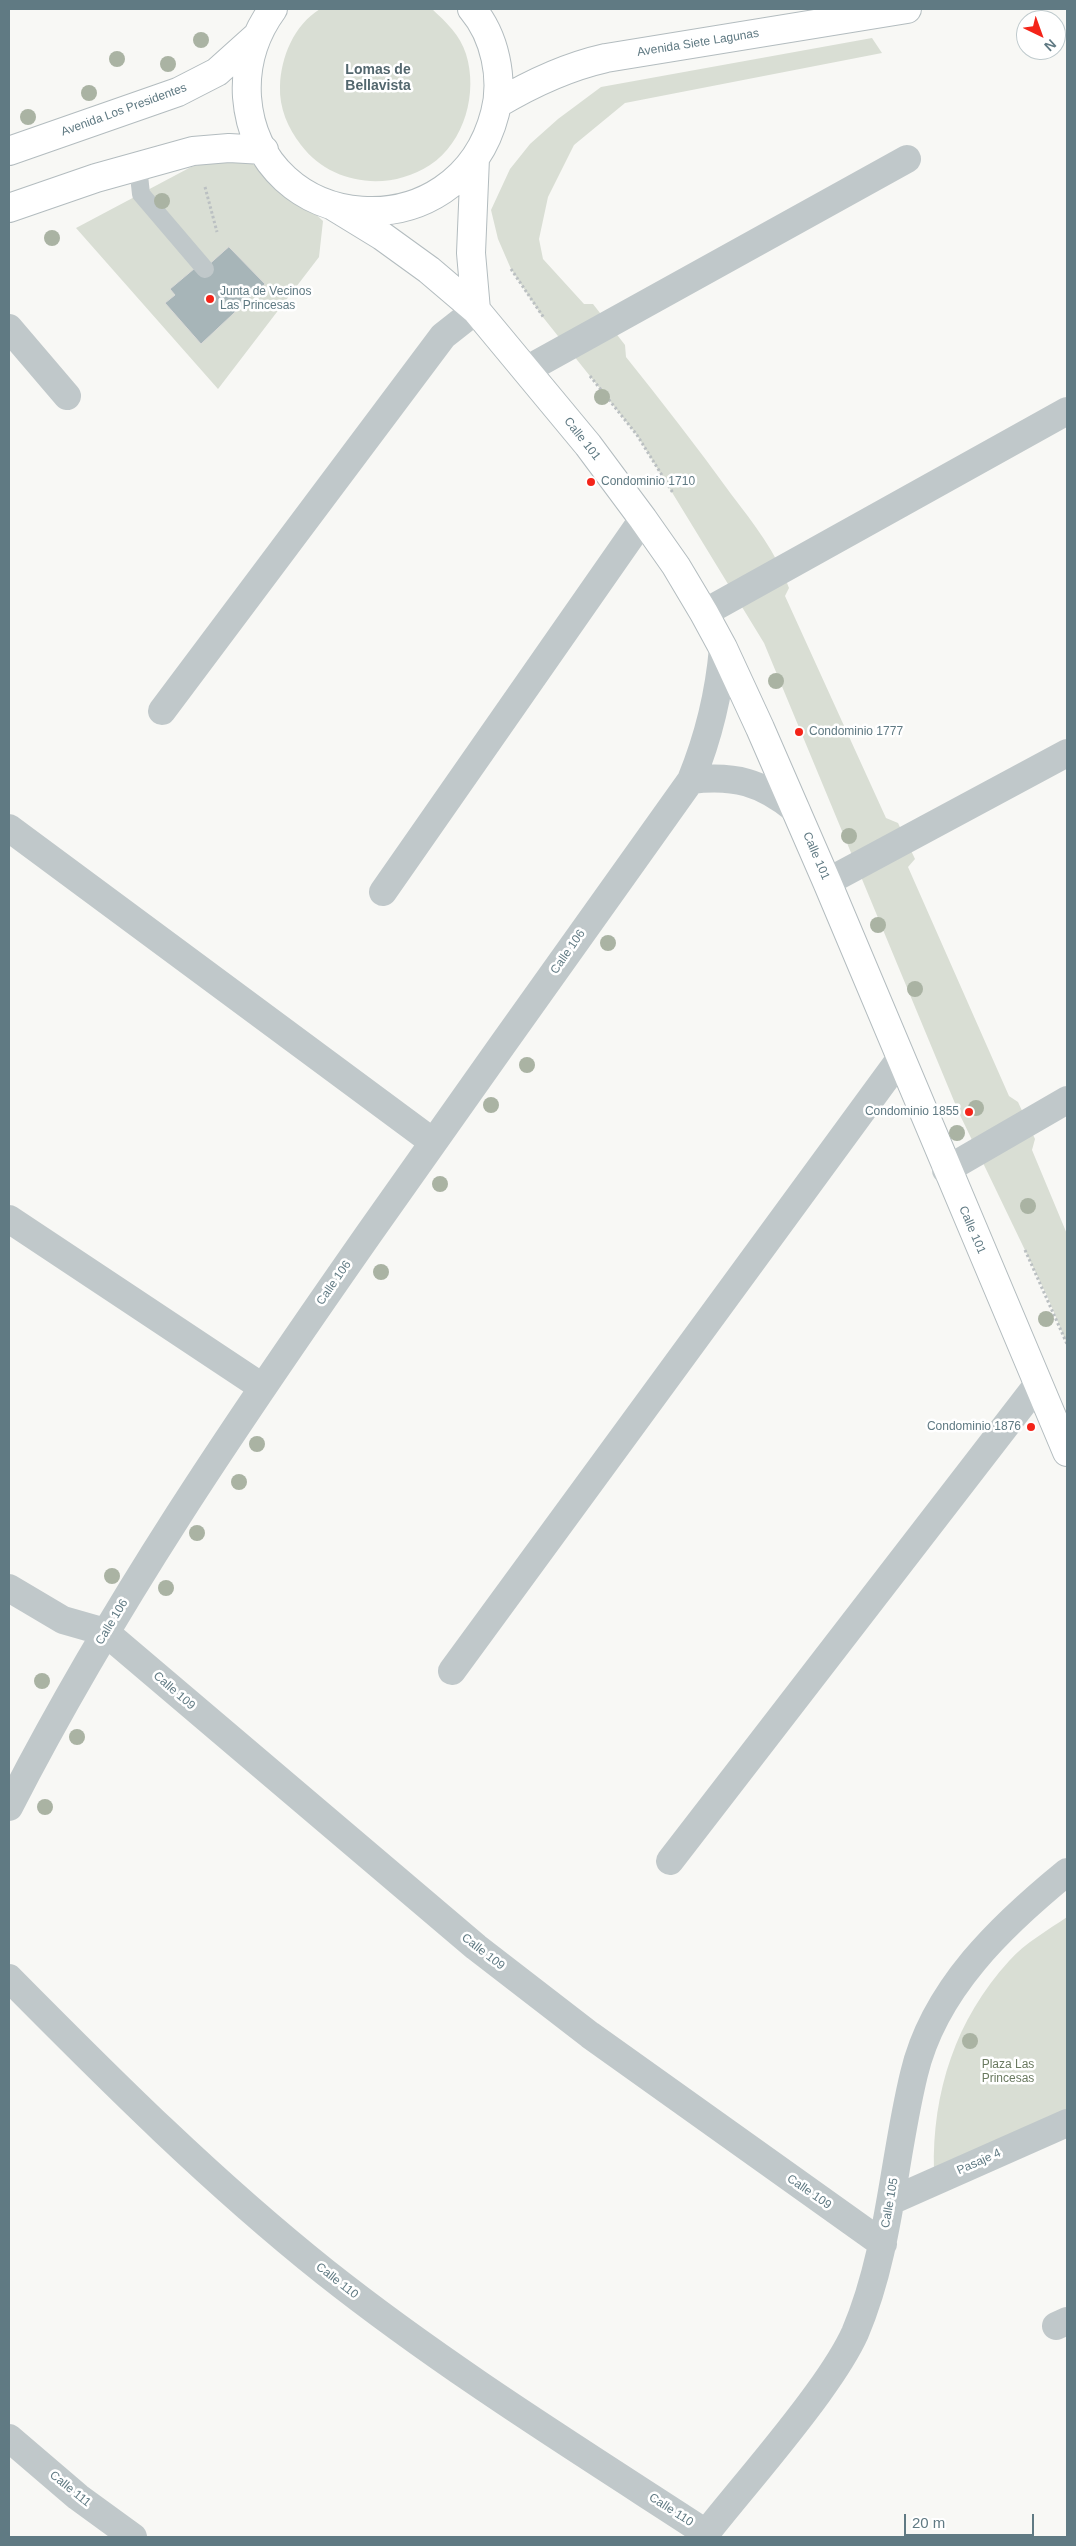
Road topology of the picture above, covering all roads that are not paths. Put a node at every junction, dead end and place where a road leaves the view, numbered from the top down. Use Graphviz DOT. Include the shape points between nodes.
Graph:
graph roads {
  1 [pos="273,9"];
  2 [pos="472,9"];
  3 [pos="907,9"];
  4 [pos="256,37"];
  5 [pos="497,104"];
  6 [pos="264,150"];
  7 [pos="9,151"];
  8 [pos="475,158"];
  9 [pos="907,159"];
  10 [pos="138,166"];
  11 [pos="333,206"];
  12 [pos="9,208"];
  13 [pos="204,269"];
  14 [pos="476,310"];
  15 [pos="9,328"];
  16 [pos="526,370"];
  17 [pos="67,396"];
  18 [pos="1067,411"];
  19 [pos="643,519"];
  20 [pos="704,613"];
  21 [pos="723,648"];
  22 [pos="162,711"];
  23 [pos="1067,753"];
  24 [pos="691,780"];
  25 [pos="796,810"];
  26 [pos="9,828"];
  27 [pos="827,882"];
  28 [pos="383,892"];
  29 [pos="900,1059"];
  30 [pos="1067,1100"];
  31 [pos="433,1142"];
  32 [pos="946,1170"];
  33 [pos="9,1219"];
  34 [pos="1038,1384"];
  35 [pos="262,1386"];
  36 [pos="1067,1452"];
  37 [pos="9,1588"];
  38 [pos="105,1632"];
  39 [pos="452,1671"];
  40 [pos="9,1807"];
  41 [pos="670,1861"];
  42 [pos="1067,1872"];
  43 [pos="9,1978"];
  44 [pos="1067,2123"];
  45 [pos="891,2201"];
  46 [pos="883,2244"];
  47 [pos="9,2438"];
  48 [pos="704,2535"];
  49 [pos="133,2537"];
  1 -- 4 [label="main road"];
  2 -- 5 [label="main road" via="495,56"];
  3 -- 5 [label="main road, Avenida Siete Lagunas" via="606,58 559,72"];
  4 -- 6 [label="main road" via="246,83 254,129"];
  4 -- 7 [label="main road, Avenida Los Presidentes" via="217,72 178,92"];
  5 -- 8 [label="main road" via="485,141"];
  6 -- 10 [label="main road" via="193,151"];
  6 -- 11 [label="main road" via="294,186"];
  8 -- 11 [label="main road" via="461,176 422,201 378,212"];
  8 -- 14 [label="main road" via="472,253"];
  9 -- 16 [label="street"];
  10 -- 12 [label="main road"];
  10 -- 13 [label="lane" via="141,194"];
  11 -- 14 [label="main road, Calle 101" via="429,270"];
  14 -- 16 [label="main road, Calle 101"];
  14 -- 22 [label="street" via="442,336"];
  15 -- 17 [label="street"];
  16 -- 19 [label="main road, Calle 101"];
  18 -- 20 [label="street"];
  19 -- 20 [label="main road, Calle 101"];
  19 -- 28 [label="street"];
  20 -- 21 [label="main road, Calle 101"];
  21 -- 24 [label="street, Calle 106" via="714,714"];
  21 -- 25 [label="main road, Calle 101"];
  23 -- 27 [label="street"];
  24 -- 25 [label="street" via="737,779 766,789"];
  24 -- 31 [label="street, Calle 106"];
  25 -- 27 [label="main road, Calle 101"];
  26 -- 31 [label="street"];
  27 -- 29 [label="main road, Calle 101"];
  29 -- 32 [label="main road, Calle 101"];
  29 -- 39 [label="street"];
  30 -- 32 [label="street"];
  31 -- 35 [label="street, Calle 106"];
  32 -- 34 [label="main road, Calle 101"];
  33 -- 35 [label="street"];
  34 -- 36 [label="main road, Calle 101"];
  34 -- 41 [label="street"];
  35 -- 38 [label="street, Calle 106" via="181,1508"];
  37 -- 38 [label="street" via="63,1620"];
  38 -- 40 [label="street, Calle 106"];
  38 -- 46 [label="street, Calle 109" via="476,1947 590,2035"];
  42 -- 45 [label="street, Calle 105" via="982,1951 940,2009 914,2073"];
  43 -- 48 [label="street, Calle 110" via="195,2160 325,2272 404,2332"];
  44 -- 45 [label="street, Pasaje 4"];
  45 -- 46 [label="street, Calle 105"];
  46 -- 48 [label="street, Calle 105" via="854,2335 832,2373 802,2416"];
  47 -- 49 [label="street, Calle 111" via="78,2497"];
}
